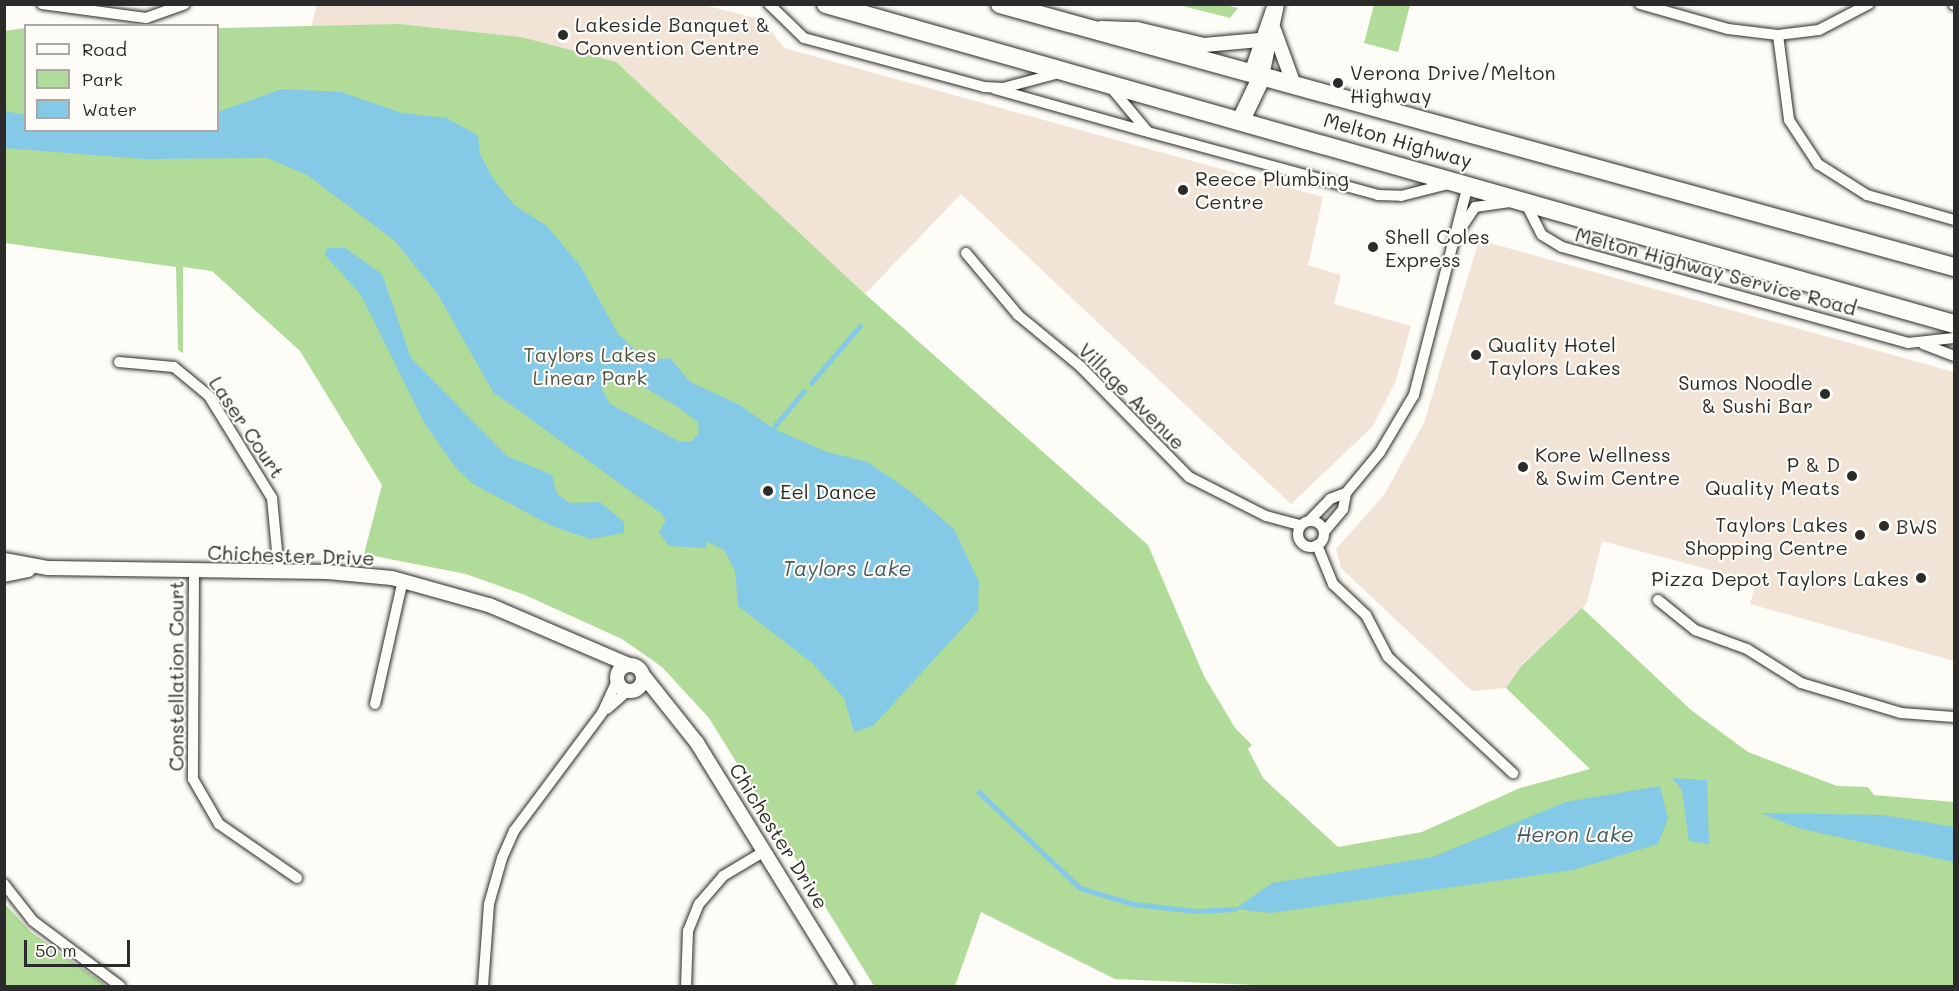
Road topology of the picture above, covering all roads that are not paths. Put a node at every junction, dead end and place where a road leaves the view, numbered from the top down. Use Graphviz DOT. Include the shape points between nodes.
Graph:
graph roads {
  1 [pos="42,4"];
  2 [pos="185,4"];
  3 [pos="769,4"];
  4 [pos="826,4"];
  5 [pos="1000,4"];
  6 [pos="1276,4"];
  7 [pos="1640,4"];
  8 [pos="1869,4"];
  9 [pos="1086,28"];
  10 [pos="1274,30"];
  11 [pos="1778,35"];
  12 [pos="1260,40"];
  13 [pos="1068,70"];
  14 [pos="1256,75"];
  15 [pos="1106,81"];
  16 [pos="1293,85"];
  17 [pos="995,89"];
  18 [pos="1242,118"];
  19 [pos="1148,132"];
  20 [pos="1463,182"];
  21 [pos="1524,200"];
  22 [pos="1954,220"];
  23 [pos="1460,231"];
  24 [pos="966,253"];
  25 [pos="1954,267"];
  26 [pos="1954,324"];
  27 [pos="1954,338"];
  28 [pos="1923,344"];
  29 [pos="1954,356"];
  30 [pos="119,362"];
  31 [pos="1346,493"];
  32 [pos="1304,523"];
  33 [pos="1324,532"];
  34 [pos="1317,545"];
  35 [pos="4,561"];
  36 [pos="48,568"];
  37 [pos="194,571"];
  38 [pos="279,572"];
  39 [pos="4,575"];
  40 [pos="403,580"];
  41 [pos="1658,600"];
  42 [pos="592,650"];
  43 [pos="629,665"];
  44 [pos="643,675"];
  45 [pos="617,680"];
  46 [pos="630,691"];
  47 [pos="375,704"];
  48 [pos="671,711"];
  49 [pos="602,713"];
  50 [pos="1954,717"];
  51 [pos="1513,773"];
  52 [pos="765,851"];
  53 [pos="297,878"];
  54 [pos="4,884"];
  55 [pos="120,987"];
  56 [pos="483,987"];
  57 [pos="686,987"];
  58 [pos="847,987"];
  1 -- 2 [label="street" via="146,18"];
  3 -- 17 [label="street" via="804,38"];
  4 -- 13 [label="highway, Melton Highway"];
  5 -- 9 [label="highway, Melton Highway"];
  6 -- 10 [label="street"];
  6 -- 12 [label="street"];
  7 -- 11 [label="street" via="1728,29"];
  8 -- 11 [label="street" via="1819,30"];
  9 -- 12 [label="street" via="1129,27 1204,45"];
  9 -- 14 [label="highway, Melton Highway"];
  10 -- 14 [label="street"];
  10 -- 16 [label="street"];
  11 -- 22 [label="street" via="1789,120 1818,164 1867,195"];
  12 -- 14 [label="street"];
  13 -- 15 [label="highway, Melton Highway"];
  13 -- 17 [label="street"];
  14 -- 16 [label="highway, Melton Highway"];
  14 -- 18 [label="highway"];
  15 -- 18 [label="highway, Melton Highway"];
  15 -- 19 [label="street"];
  16 -- 25 [label="highway, Melton Highway"];
  17 -- 19 [label="street"];
  18 -- 20 [label="highway, Melton Highway"];
  19 -- 20 [label="street" via="1378,195 1401,196"];
  20 -- 21 [label="highway, Melton Highway"];
  20 -- 23 [label="street"];
  21 -- 23 [label="street" via="1475,207"];
  21 -- 26 [label="highway, Melton Highway"];
  21 -- 28 [label="street, Melton Highway Service Road" via="1542,235 1556,245"];
  23 -- 31 [label="street" via="1414,395 1392,435"];
  24 -- 32 [label="street, Village Avenue" via="1018,315 1081,367 1189,477 1266,516"];
  27 -- 28 [label="street, Melton Highway Service Road"];
  28 -- 29 [label="street, Melton Highway Service Road"];
  30 -- 38 [label="street, Laser Court" via="174,367 209,396 272,498"];
  31 -- 32 [label="street" via="1330,499"];
  31 -- 33 [label="street" via="1343,509"];
  32 -- 33 [label="street"];
  32 -- 34 [label="street" via="1302,544"];
  33 -- 34 [label="street"];
  34 -- 51 [label="street" via="1333,584 1366,615 1384,653"];
  35 -- 36 [label="street, Chichester Drive"];
  36 -- 37 [label="street, Chichester Drive"];
  36 -- 39 [label="street, Chichester Drive"];
  37 -- 38 [label="street, Chichester Drive"];
  37 -- 53 [label="street, Constellation Court" via="193,779 219,824"];
  38 -- 40 [label="street, Chichester Drive"];
  40 -- 42 [label="street, Chichester Drive" via="489,605"];
  40 -- 47 [label="street"];
  41 -- 50 [label="street" via="1695,630 1747,649 1801,683 1901,712"];
  42 -- 43 [label="street, Chichester Drive"];
  42 -- 45 [label="street, Chichester Drive"];
  43 -- 44 [label="street, Chichester Drive"];
  43 -- 45 [label="street"];
  44 -- 46 [label="street" via="641,686"];
  44 -- 48 [label="street, Chichester Drive"];
  45 -- 46 [label="street, Chichester Drive"];
  45 -- 49 [label="street"];
  46 -- 48 [label="street, Chichester Drive"];
  46 -- 49 [label="street"];
  48 -- 52 [label="street, Chichester Drive"];
  49 -- 56 [label="street" via="514,831 502,858 488,914"];
  52 -- 57 [label="street" via="723,876 699,904 688,931"];
  52 -- 58 [label="street, Chichester Drive"];
  54 -- 55 [label="street" via="33,921"];
}
